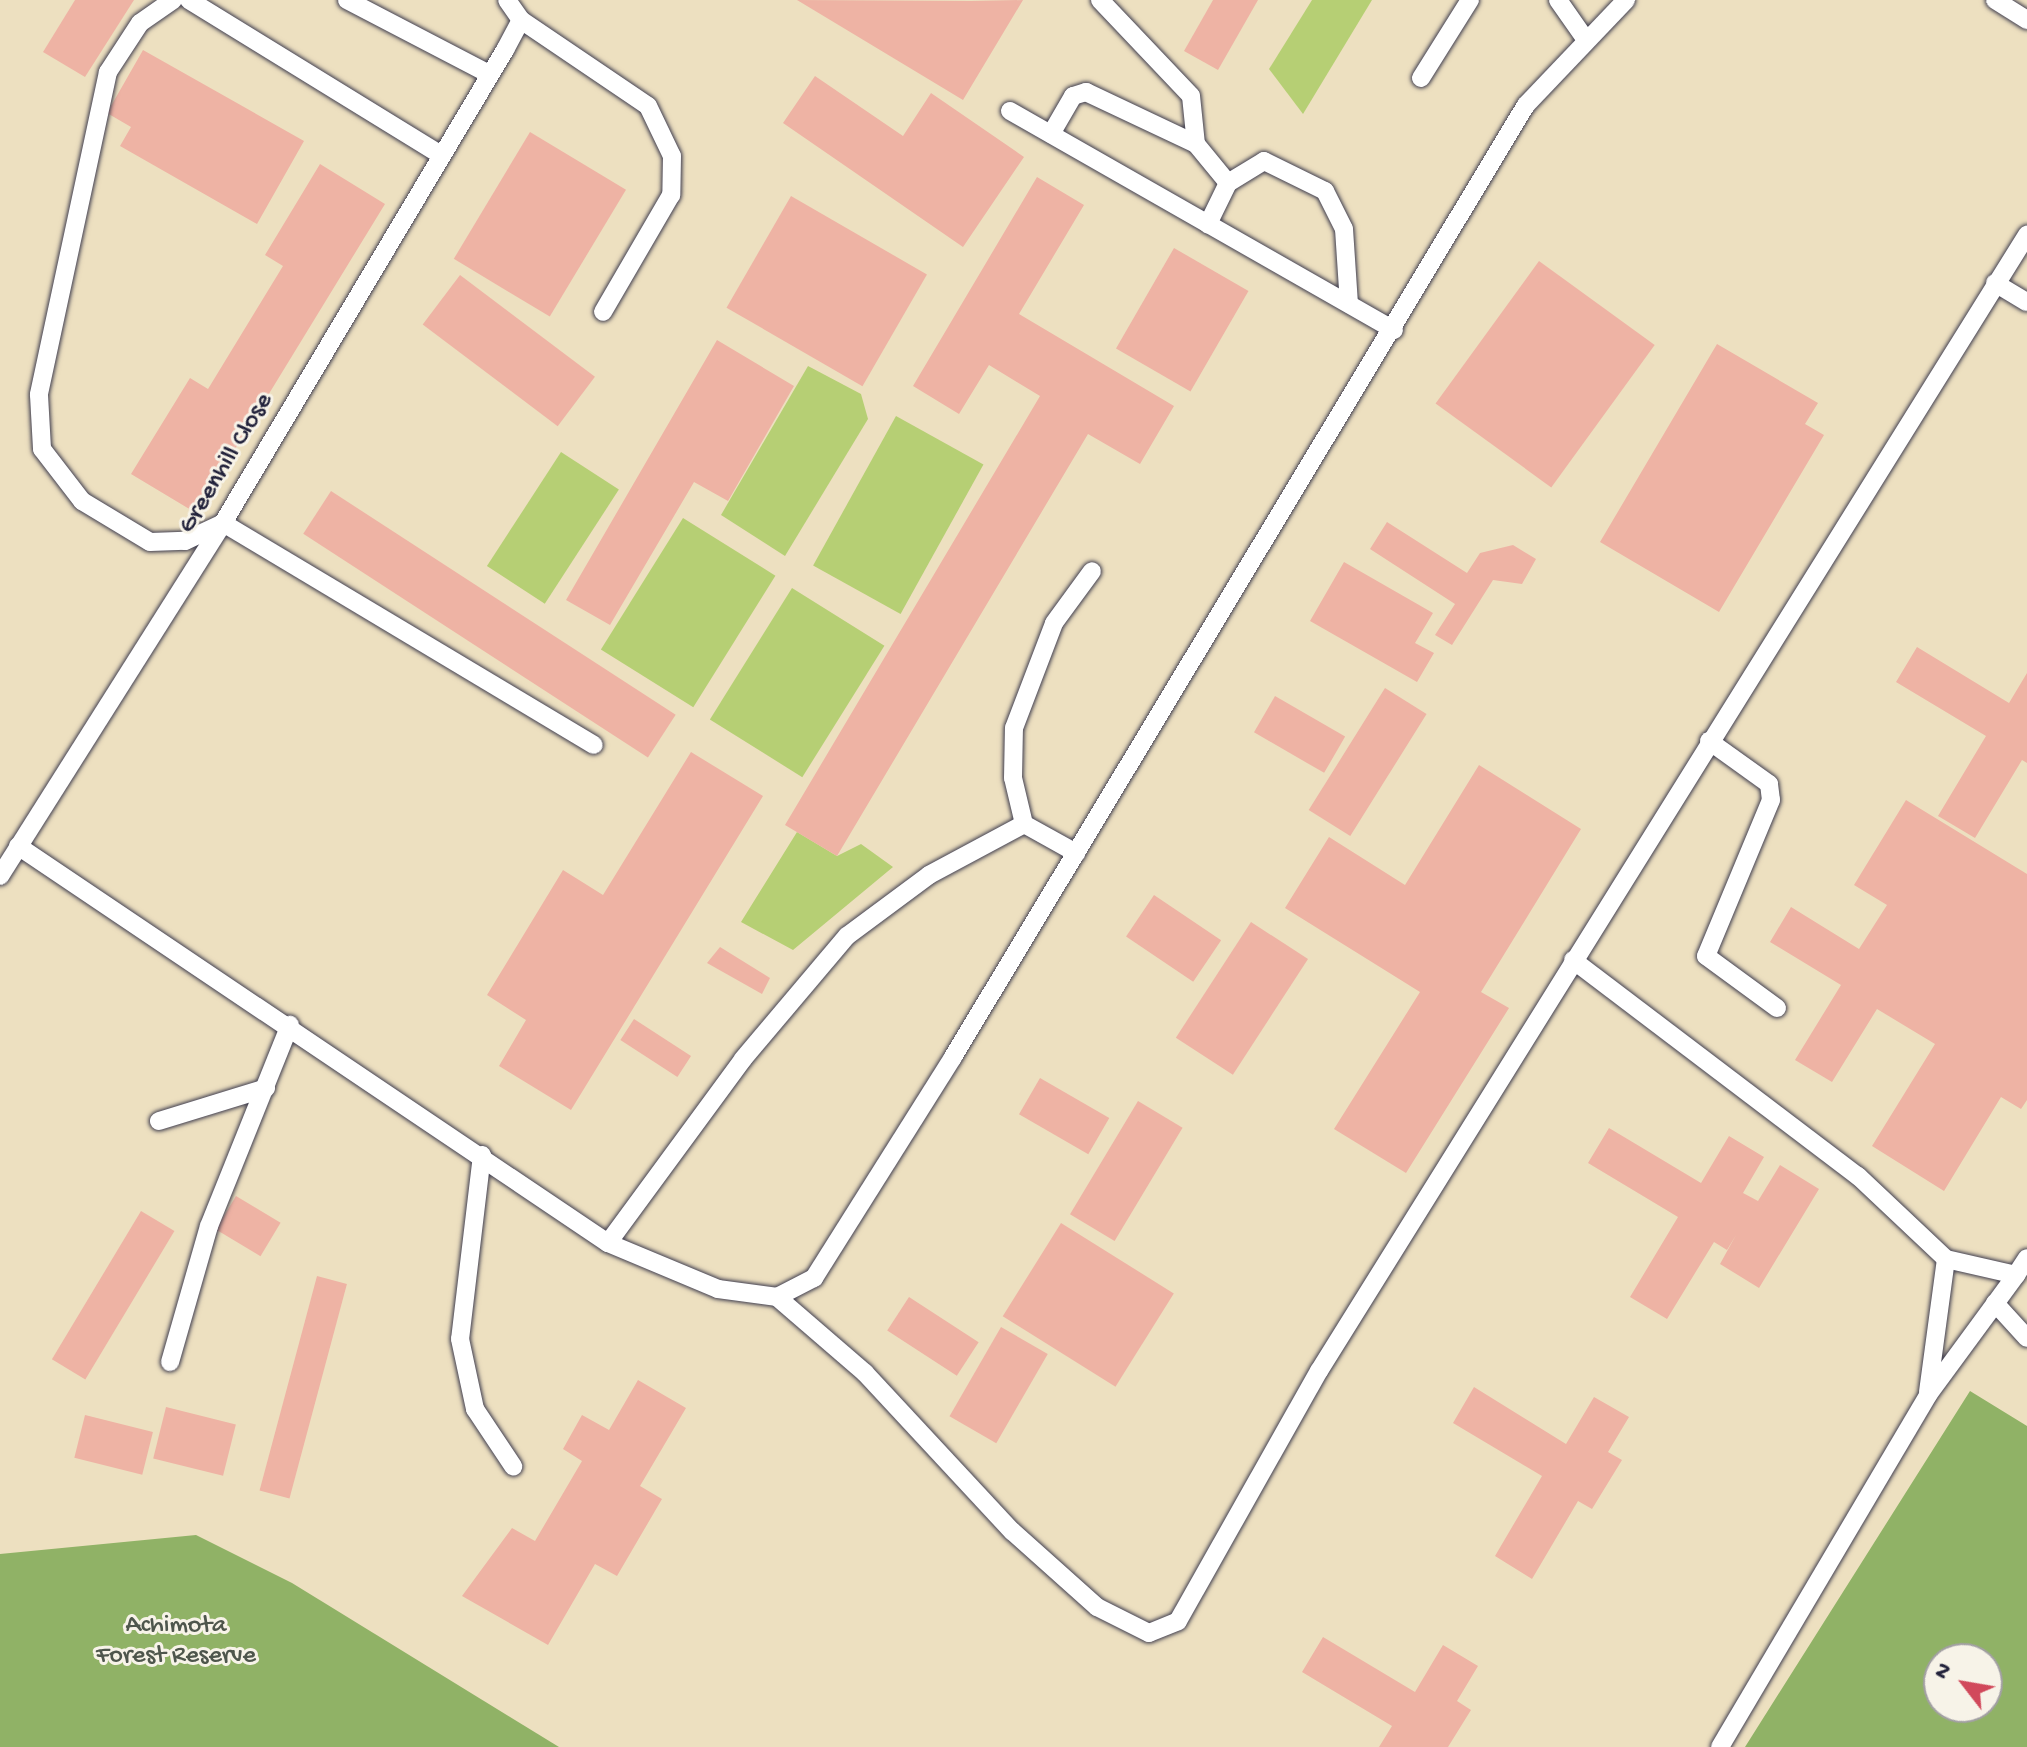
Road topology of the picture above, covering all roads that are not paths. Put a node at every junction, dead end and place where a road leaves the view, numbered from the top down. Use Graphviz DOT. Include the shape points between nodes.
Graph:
graph roads {
  1 [pos="173,0"];
  2 [pos="189,0"];
  3 [pos="347,0"];
  4 [pos="507,0"];
  5 [pos="1100,0"];
  6 [pos="1470,0"];
  7 [pos="1558,0"];
  8 [pos="1626,0"];
  9 [pos="1995,0"];
  10 [pos="521,20"];
  11 [pos="2027,20"];
  12 [pos="1586,40"];
  13 [pos="487,73"];
  14 [pos="1421,78"];
  15 [pos="1010,111"];
  16 [pos="1051,134"];
  17 [pos="1196,144"];
  18 [pos="438,153"];
  19 [pos="1228,183"];
  20 [pos="1208,224"];
  21 [pos="2027,235"];
  22 [pos="1995,283"];
  23 [pos="2027,302"];
  24 [pos="1349,304"];
  25 [pos="603,312"];
  26 [pos="1394,330"];
  27 [pos="223,523"];
  28 [pos="1092,571"];
  29 [pos="1709,741"];
  30 [pos="594,745"];
  31 [pos="1024,824"];
  32 [pos="1076,853"];
  33 [pos="7,861"];
  34 [pos="1573,960"];
  35 [pos="1777,1008"];
  36 [pos="290,1025"];
  37 [pos="266,1088"];
  38 [pos="159,1121"];
  39 [pos="482,1155"];
  40 [pos="608,1243"];
  41 [pos="2027,1258"];
  42 [pos="1946,1259"];
  43 [pos="2016,1275"];
  44 [pos="777,1297"];
  45 [pos="1995,1303"];
  46 [pos="2027,1338"];
  47 [pos="170,1362"];
  48 [pos="1928,1395"];
  49 [pos="513,1466"];
  50 [pos="1720,1747"];
  1 -- 27 [label="lane" via="140,23 108,72 39,395 42,449 82,501 150,542 185,541"];
  2 -- 18 [label="lane"];
  3 -- 13 [label="lane"];
  4 -- 10 [label="lane"];
  5 -- 17 [label="lane" via="1191,96"];
  6 -- 14 [label="lane"];
  7 -- 12 [label="lane"];
  8 -- 12 [label="lane"];
  9 -- 11 [label="lane"];
  10 -- 13 [label="lane, Greenhill Close"];
  10 -- 25 [label="lane" via="648,106 672,156 671,195"];
  12 -- 26 [label="lane" via="1526,105"];
  13 -- 18 [label="lane, Greenhill Close"];
  15 -- 16 [label="lane"];
  16 -- 17 [label="lane" via="1073,96 1086,92"];
  16 -- 20 [label="lane"];
  17 -- 19 [label="lane"];
  18 -- 27 [label="lane, Greenhill Close"];
  19 -- 20 [label="lane"];
  19 -- 24 [label="lane" via="1264,161 1325,191 1347,242"];
  20 -- 24 [label="lane"];
  21 -- 22 [label="lane"];
  22 -- 23 [label="lane"];
  22 -- 29 [label="lane"];
  24 -- 26 [label="lane"];
  26 -- 32 [label="lane"];
  27 -- 30 [label="lane"];
  27 -- 33 [label="lane, Greenhill Close"];
  28 -- 31 [label="lane" via="1054,623 1014,728 1013,778"];
  29 -- 34 [label="lane"];
  29 -- 35 [label="lane" via="1769,784 1771,800 1706,956"];
  31 -- 32 [label="lane"];
  31 -- 40 [label="lane" via="929,875 847,936 743,1059"];
  32 -- 44 [label="lane" via="814,1278"];
  33 -- 36 [label="lane"];
  34 -- 42 [label="lane" via="1858,1176"];
  34 -- 44 [label="lane" via="1319,1371 1178,1621 1149,1633 1097,1607 1012,1531 865,1373"];
  36 -- 37 [label="lane"];
  36 -- 39 [label="lane"];
  37 -- 38 [label="lane"];
  37 -- 47 [label="lane" via="209,1226"];
  39 -- 40 [label="lane"];
  39 -- 49 [label="lane" via="460,1339 475,1409"];
  40 -- 44 [label="lane" via="718,1289"];
  41 -- 43 [label="lane"];
  42 -- 43 [label="lane"];
  42 -- 48 [label="lane"];
  43 -- 45 [label="lane"];
  45 -- 46 [label="lane"];
  45 -- 48 [label="lane"];
  48 -- 50 [label="lane"];
}
